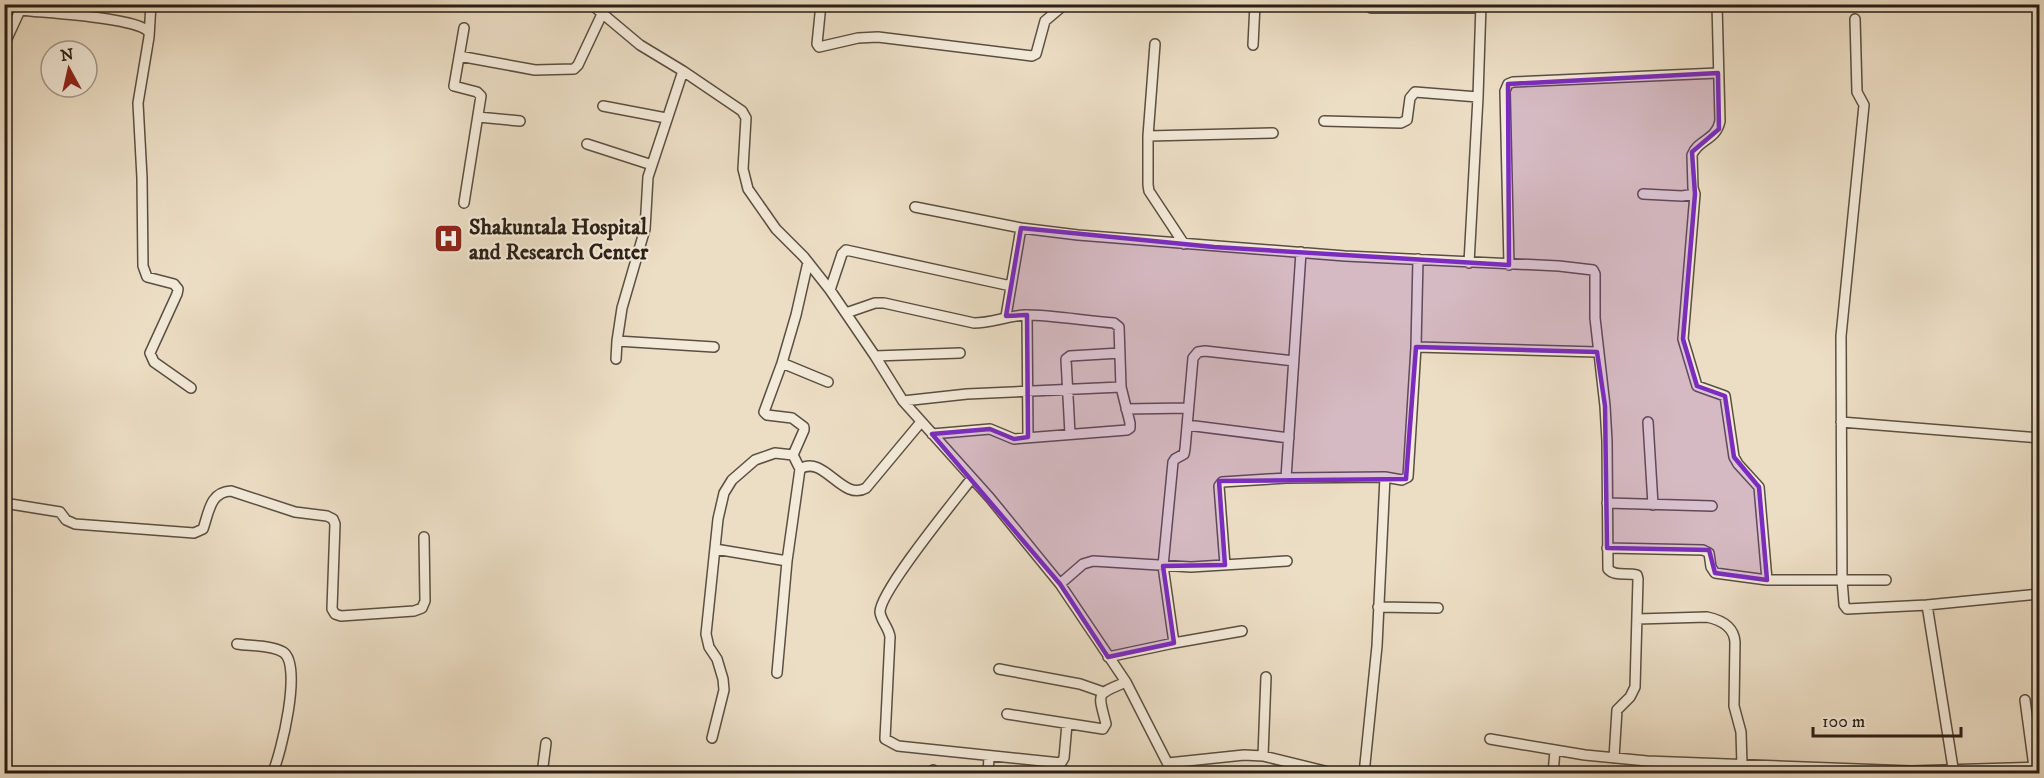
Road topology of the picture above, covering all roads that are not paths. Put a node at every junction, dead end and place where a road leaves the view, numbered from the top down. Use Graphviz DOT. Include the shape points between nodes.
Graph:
graph roads {
  1 [pos="150,4"];
  2 [pos="591,4"];
  3 [pos="821,4"];
  4 [pos="1065,4"];
  5 [pos="1255,4"];
  6 [pos="1717,4"];
  7 [pos="1480,6"];
  8 [pos="22,7"];
  9 [pos="1371,8"];
  10 [pos="602,14"];
  11 [pos="1855,19"];
  12 [pos="464,28"];
  13 [pos="148,32"];
  14 [pos="1155,44"];
  15 [pos="4,45"];
  16 [pos="1253,45"];
  17 [pos="459,56"];
  18 [pos="683,71"];
  19 [pos="1718,73"];
  20 [pos="1478,98"];
  21 [pos="603,106"];
  22 [pos="478,117"];
  23 [pos="666,118"];
  24 [pos="520,121"];
  25 [pos="1324,121"];
  26 [pos="1273,133"];
  27 [pos="1148,135"];
  28 [pos="587,144"];
  29 [pos="652,165"];
  30 [pos="1643,194"];
  31 [pos="1695,194"];
  32 [pos="464,203"];
  33 [pos="915,207"];
  34 [pos="1021,228"];
  35 [pos="1184,244"];
  36 [pos="1301,252"];
  37 [pos="1418,259"];
  38 [pos="808,262"];
  39 [pos="1468,262"];
  40 [pos="1509,264"];
  41 [pos="1011,286"];
  42 [pos="830,290"];
  43 [pos="846,313"];
  44 [pos="1027,315"];
  45 [pos="1006,316"];
  46 [pos="616,340"];
  47 [pos="714,347"];
  48 [pos="1416,347"];
  49 [pos="1598,352"];
  50 [pos="960,353"];
  51 [pos="1120,353"];
  52 [pos="875,356"];
  53 [pos="616,359"];
  54 [pos="1294,361"];
  55 [pos="782,363"];
  56 [pos="828,382"];
  57 [pos="1121,387"];
  58 [pos="191,388"];
  59 [pos="1067,389"];
  60 [pos="1027,391"];
  61 [pos="903,401"];
  62 [pos="1188,408"];
  63 [pos="1126,409"];
  64 [pos="921,422"];
  65 [pos="1648,422"];
  66 [pos="1841,422"];
  67 [pos="1187,425"];
  68 [pos="932,434"];
  69 [pos="1070,434"];
  70 [pos="1028,437"];
  71 [pos="1289,438"];
  72 [pos="2040,438"];
  73 [pos="793,455"];
  74 [pos="800,469"];
  75 [pos="1385,477"];
  76 [pos="972,478"];
  77 [pos="1286,478"];
  78 [pos="4,503"];
  79 [pos="1607,503"];
  80 [pos="1653,505"];
  81 [pos="1712,506"];
  82 [pos="424,537"];
  83 [pos="1607,548"];
  84 [pos="715,549"];
  85 [pos="787,561"];
  86 [pos="1287,561"];
  87 [pos="1226,565"];
  88 [pos="1163,566"];
  89 [pos="1767,580"];
  90 [pos="1842,580"];
  91 [pos="1886,580"];
  92 [pos="1060,584"];
  93 [pos="2040,594"];
  94 [pos="1927,605"];
  95 [pos="1378,607"];
  96 [pos="1438,608"];
  97 [pos="1637,619"];
  98 [pos="1242,631"];
  99 [pos="1174,643"];
  100 [pos="237,644"];
  101 [pos="1108,657"];
  102 [pos="999,669"];
  103 [pos="777,673"];
  104 [pos="1266,677"];
  105 [pos="1126,682"];
  106 [pos="1103,692"];
  107 [pos="2025,700"];
  108 [pos="1007,714"];
  109 [pos="1067,724"];
  110 [pos="712,738"];
  111 [pos="1490,739"];
  112 [pos="546,743"];
  113 [pos="1555,750"];
  114 [pos="1263,756"];
  115 [pos="989,757"];
  116 [pos="1614,758"];
  117 [pos="1168,763"];
  118 [pos="1742,765"];
  119 [pos="2037,767"];
  120 [pos="1812,771"];
  121 [pos="1866,771"];
  122 [pos="1954,772"];
  123 [pos="272,774"];
  124 [pos="542,774"];
  125 [pos="988,774"];
  126 [pos="1173,774"];
  127 [pos="1337,774"];
  128 [pos="1365,774"];
  129 [pos="1553,774"];
  1 -- 13 [label="street"];
  2 -- 10 [label="street"];
  3 -- 4 [label="street" via="819,47 878,37 1032,56 1036,54 1045,21"];
  5 -- 16 [label="street"];
  6 -- 19 [label="street"];
  7 -- 9 [label="street"];
  7 -- 20 [label="street"];
  8 -- 13 [label="street" via="116,21"];
  8 -- 15 [label="street"];
  10 -- 17 [label="street" via="574,69 535,70"];
  10 -- 18 [label="street" via="640,45"];
  11 -- 66 [label="street" via="1857,92 1864,105 1841,336"];
  12 -- 17 [label="street"];
  13 -- 58 [label="street" via="138,103 143,266 147,277 174,284 178,289 150,352 154,362"];
  14 -- 27 [label="street"];
  17 -- 22 [label="street" via="454,86 480,94"];
  18 -- 23 [label="street"];
  18 -- 38 [label="street" via="742,111 746,118 743,169 748,189 776,229"];
  19 -- 31 [label="street" via="1720,121 1715,135 1692,155"];
  19 -- 40 [label="street" via="1508,84 1505,91"];
  20 -- 25 [label="street" via="1415,92 1405,122"];
  20 -- 39 [label="street"];
  21 -- 23 [label="street"];
  22 -- 24 [label="street"];
  22 -- 32 [label="street"];
  23 -- 29 [label="street"];
  26 -- 27 [label="street"];
  27 -- 35 [label="street" via="1149,191"];
  28 -- 29 [label="street"];
  29 -- 46 [label="street" via="645,229"];
  30 -- 31 [label="street"];
  31 -- 89 [label="street" via="1683,339 1697,386 1725,396 1734,457 1759,487"];
  33 -- 34 [label="street"];
  34 -- 35 [label="street"];
  34 -- 41 [label="street"];
  35 -- 36 [label="street"];
  36 -- 37 [label="street"];
  36 -- 54 [label="street"];
  37 -- 39 [label="street"];
  37 -- 48 [label="street"];
  38 -- 42 [label="street"];
  38 -- 55 [label="street"];
  39 -- 40 [label="street"];
  40 -- 49 [label="street" via="1593,270"];
  41 -- 42 [label="street" via="846,250"];
  41 -- 45 [label="street"];
  42 -- 43 [label="street"];
  43 -- 45 [label="street" via="884,303 974,323"];
  43 -- 52 [label="street"];
  44 -- 45 [label="street"];
  44 -- 51 [label="street" via="1117,325"];
  44 -- 60 [label="street"];
  46 -- 47 [label="street"];
  46 -- 53 [label="street"];
  48 -- 49 [label="street"];
  48 -- 75 [label="street" via="1408,477"];
  49 -- 79 [label="street" via="1605,406"];
  50 -- 52 [label="street"];
  51 -- 57 [label="street"];
  51 -- 59 [label="street" via="1068,357"];
  52 -- 61 [label="street"];
  54 -- 62 [label="street" via="1198,352 1193,358"];
  54 -- 71 [label="street"];
  55 -- 56 [label="street"];
  55 -- 73 [label="street" via="764,412 802,424 804,430"];
  57 -- 59 [label="street"];
  57 -- 63 [label="street"];
  59 -- 60 [label="street"];
  59 -- 69 [label="street"];
  60 -- 61 [label="street"];
  60 -- 70 [label="street"];
  61 -- 64 [label="street"];
  62 -- 63 [label="street"];
  62 -- 67 [label="street"];
  63 -- 69 [label="street" via="1130,423 1127,430"];
  64 -- 68 [label="street"];
  64 -- 74 [label="street" via="862,491 851,490 818,468 809,465"];
  65 -- 80 [label="street"];
  66 -- 72 [label="street"];
  66 -- 90 [label="street"];
  67 -- 71 [label="street"];
  67 -- 88 [label="street" via="1184,453 1173,462"];
  68 -- 70 [label="street" via="990,429 1014,439"];
  68 -- 76 [label="street"];
  69 -- 70 [label="street"];
  71 -- 77 [label="street"];
  73 -- 74 [label="street"];
  73 -- 84 [label="street" via="766,455 732,480 724,493"];
  74 -- 85 [label="street"];
  75 -- 77 [label="street"];
  75 -- 95 [label="street"];
  76 -- 92 [label="street"];
  76 -- 115 [label="street" via="919,547 881,609 890,630 884,731 885,739 898,746"];
  77 -- 87 [label="street" via="1222,482"];
  78 -- 82 [label="street" via="60,512 75,524 194,533 203,529 214,496 222,491 295,512 327,516 335,524 332,609 341,616 422,608"];
  79 -- 80 [label="street"];
  79 -- 83 [label="street"];
  80 -- 81 [label="street"];
  83 -- 89 [label="street" via="1707,551 1714,573"];
  83 -- 97 [label="street" via="1610,572 1637,575"];
  84 -- 85 [label="street"];
  84 -- 110 [label="street" via="706,633 721,669 724,690"];
  85 -- 103 [label="street"];
  86 -- 87 [label="street"];
  87 -- 88 [label="street"];
  88 -- 92 [label="street" via="1087,562"];
  88 -- 99 [label="street"];
  89 -- 90 [label="street"];
  90 -- 91 [label="street"];
  90 -- 94 [label="street" via="1847,609"];
  92 -- 101 [label="street"];
  93 -- 94 [label="street"];
  94 -- 122 [label="street"];
  95 -- 96 [label="street"];
  95 -- 128 [label="street"];
  97 -- 116 [label="street" via="1635,687 1617,710"];
  97 -- 118 [label="street" via="1707,617 1731,628 1735,634 1734,706 1741,732"];
  98 -- 99 [label="street"];
  99 -- 101 [label="street"];
  100 -- 123 [label="street" via="284,652 290,660 287,721"];
  101 -- 105 [label="street"];
  102 -- 106 [label="street"];
  104 -- 114 [label="street"];
  105 -- 106 [label="street"];
  105 -- 117 [label="street"];
  106 -- 109 [label="street" via="1100,700 1105,728"];
  107 -- 119 [label="street"];
  108 -- 109 [label="street"];
  109 -- 115 [label="street" via="1065,759 1061,763"];
  111 -- 113 [label="street"];
  112 -- 124 [label="street"];
  113 -- 116 [label="street"];
  113 -- 129 [label="street"];
  114 -- 117 [label="street"];
  114 -- 127 [label="street"];
  115 -- 125 [label="street"];
  116 -- 118 [label="street"];
  117 -- 126 [label="street"];
  118 -- 120 [label="street"];
  119 -- 122 [label="street"];
  120 -- 121 [label="street"];
  121 -- 122 [label="street"];
}
